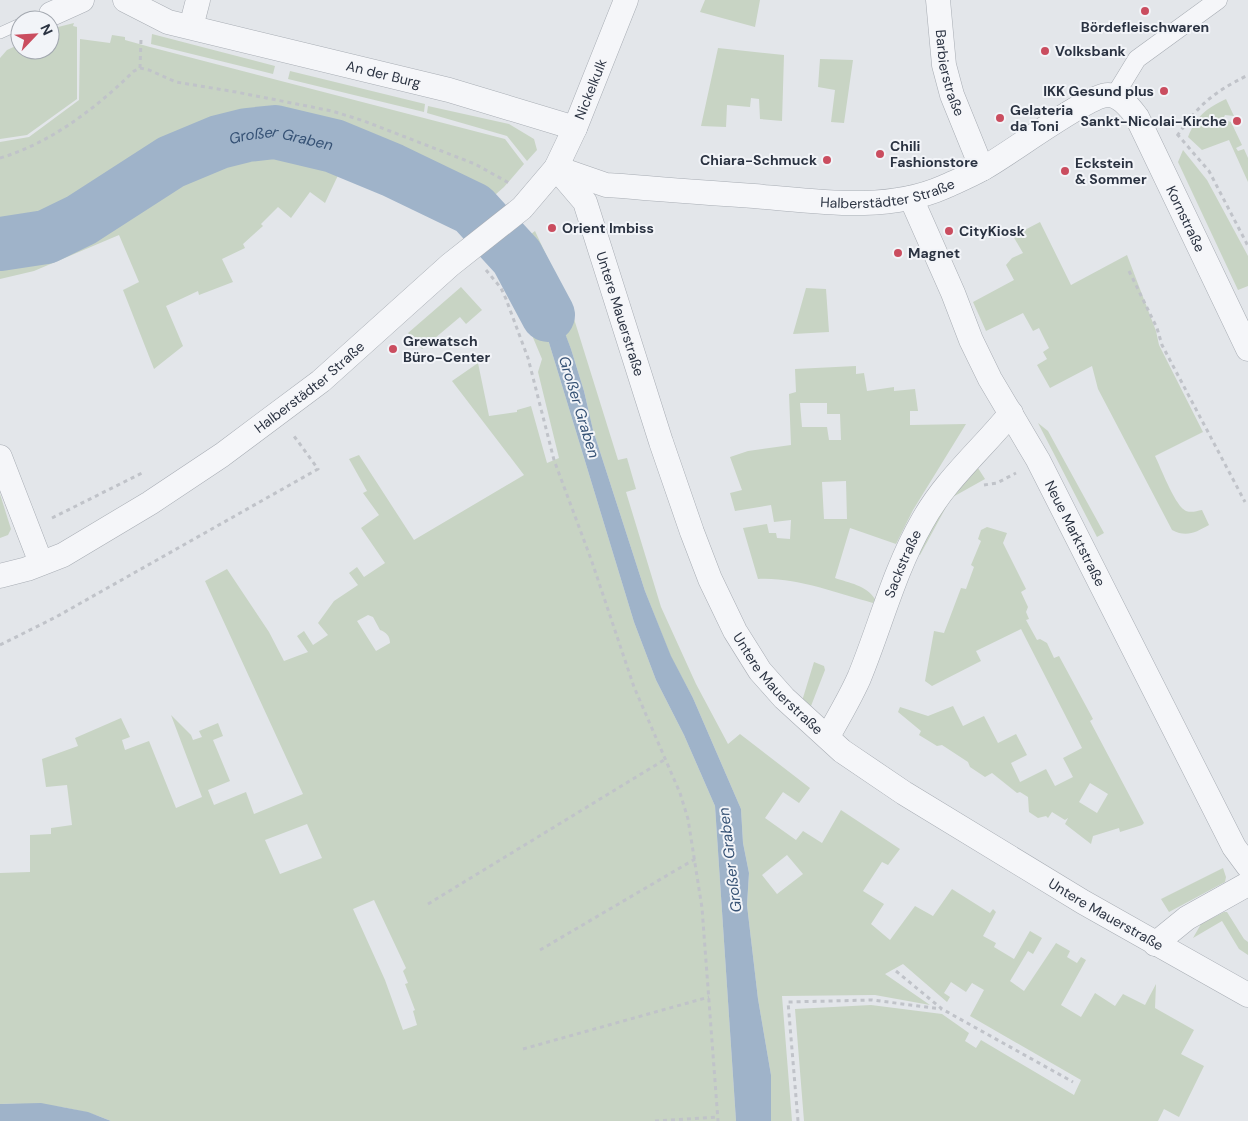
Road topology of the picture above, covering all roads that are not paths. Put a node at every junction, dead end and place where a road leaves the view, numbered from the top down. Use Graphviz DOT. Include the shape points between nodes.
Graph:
graph roads {
  1 [pos="82,0"];
  2 [pos="125,0"];
  3 [pos="198,0"];
  4 [pos="626,0"];
  5 [pos="938,0"];
  6 [pos="1218,0"];
  7 [pos="58,10"];
  8 [pos="0,20"];
  9 [pos="191,27"];
  10 [pos="10,28"];
  11 [pos="1115,95"];
  12 [pos="575,128"];
  13 [pos="982,169"];
  14 [pos="554,171"];
  15 [pos="911,198"];
  16 [pos="1248,349"];
  17 [pos="1011,413"];
  18 [pos="0,457"];
  19 [pos="41,564"];
  20 [pos="0,576"];
  21 [pos="828,736"];
  22 [pos="1248,866"];
  23 [pos="1248,884"];
  24 [pos="1155,944"];
  25 [pos="1248,995"];
  1 -- 7 [label="street"];
  2 -- 9 [label="street, An der Burg" via="160,18"];
  3 -- 9 [label="street"];
  4 -- 12 [label="street, Nickelkulk"];
  5 -- 13 [label="street, Barbierstraße" via="944,65 952,95"];
  6 -- 11 [label="street" via="1137,59"];
  8 -- 10 [label="lane"];
  9 -- 12 [label="street, An der Burg" via="449,90"];
  11 -- 13 [label="street, Halberstädter Straße" via="1106,95 1078,108"];
  11 -- 16 [label="street, Kornstraße" via="1137,117"];
  12 -- 14 [label="street, Nickelkulk"];
  13 -- 15 [label="street, Halberstädter Straße"];
  14 -- 15 [label="street, Halberstädter Straße" via="606,185 810,202 872,203"];
  14 -- 19 [label="street, Halberstädter Straße" via="518,197 483,253 450,265 321,381 277,416 150,503 63,555"];
  14 -- 21 [label="street, Untere Mauerstraße" via="586,202 661,442 710,579 760,671 784,698"];
  15 -- 17 [label="street, Neue Marktstraße" via="971,340"];
  17 -- 21 [label="street, Sackstraße" via="958,470 922,522 886,603 859,678"];
  17 -- 22 [label="street, Neue Marktstraße" via="1234,846"];
  18 -- 19 [label="street"];
  19 -- 20 [label="street, Halberstädter Straße"];
  21 -- 24 [label="street, Untere Mauerstraße" via="842,751 904,793"];
  23 -- 24 [label="street" via="1187,918"];
  24 -- 25 [label="street, Untere Mauerstraße"];
}
